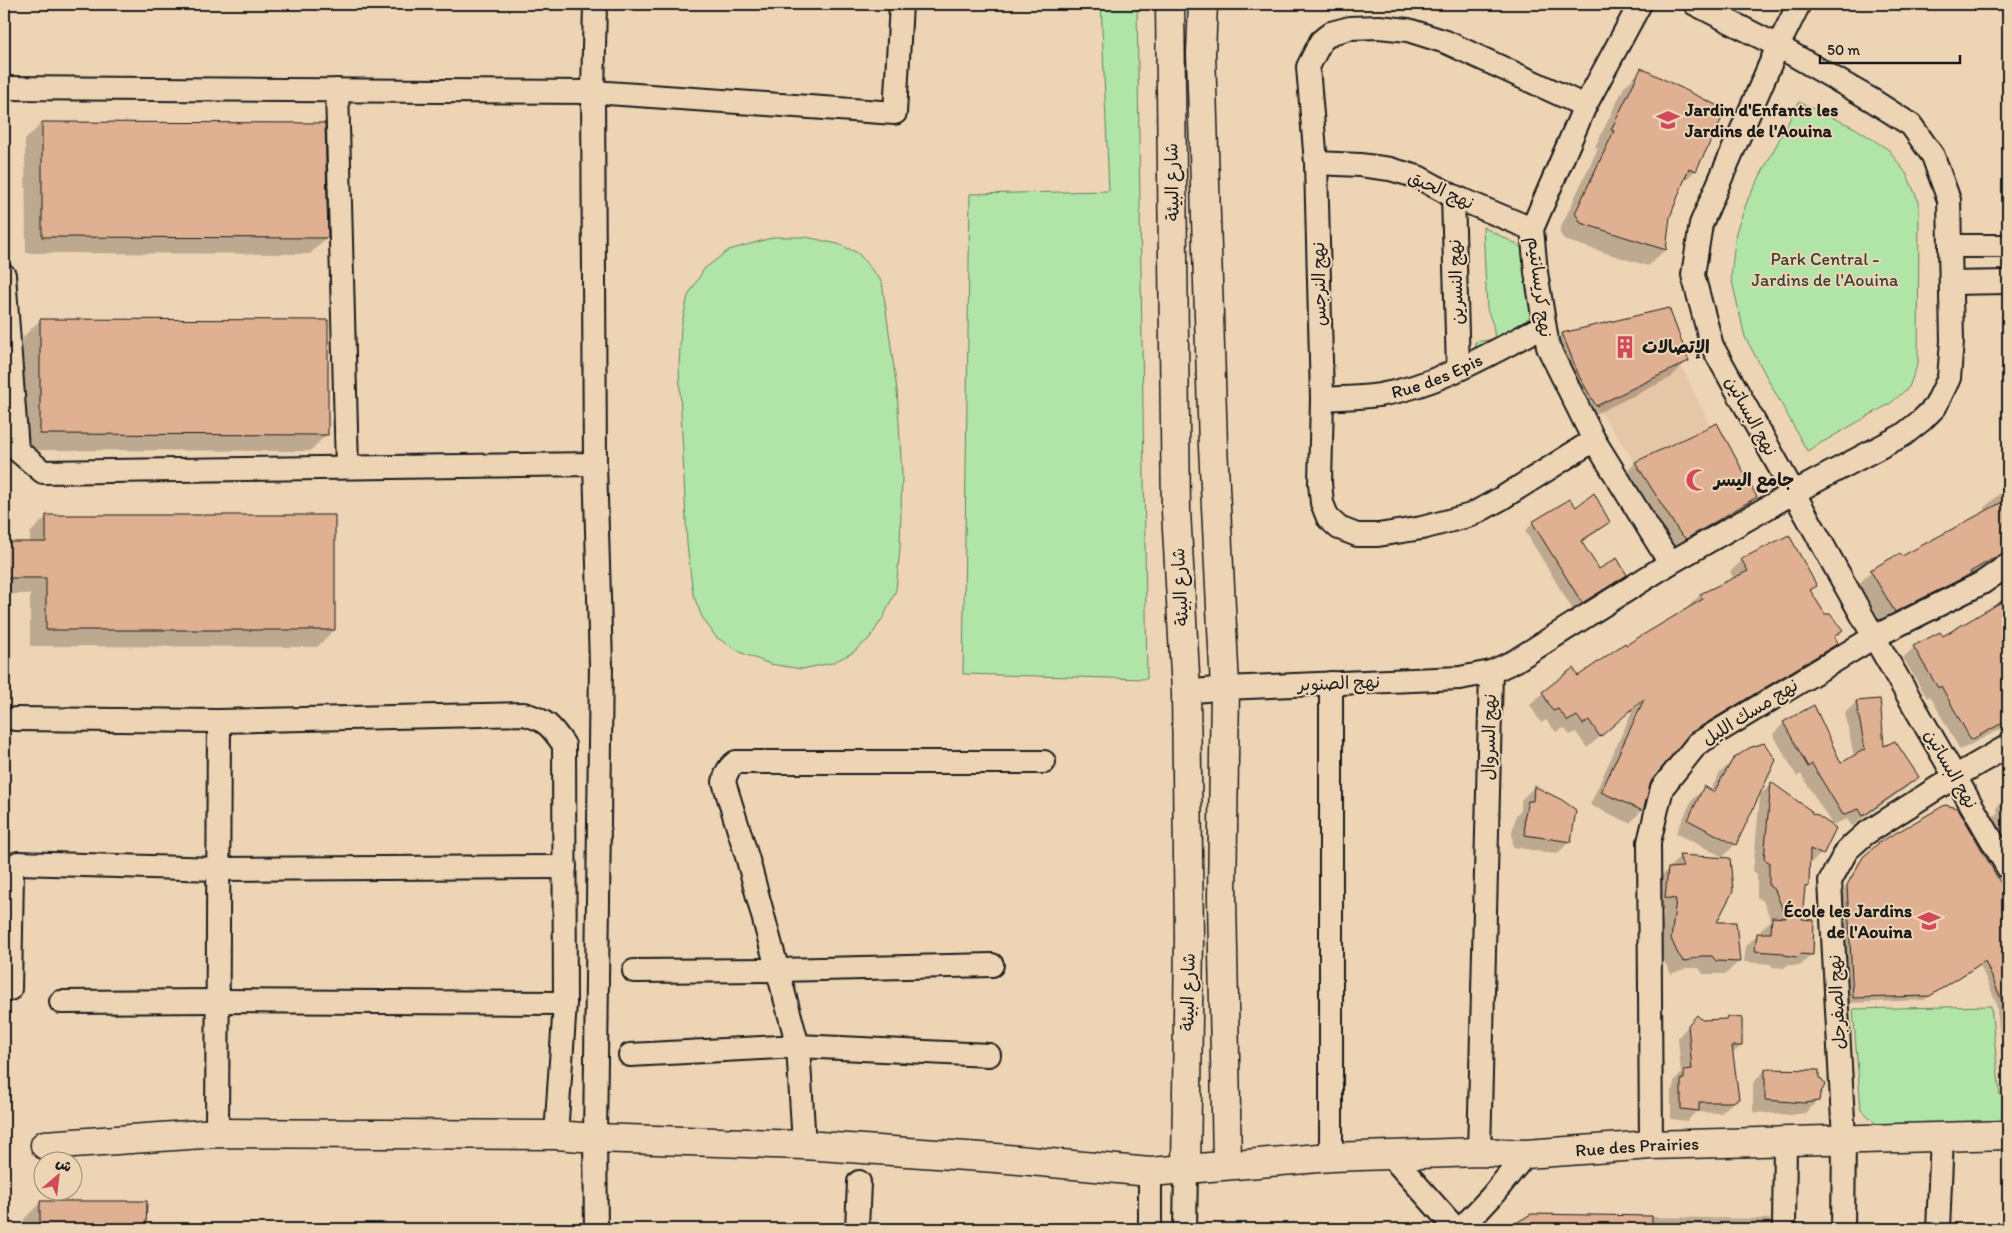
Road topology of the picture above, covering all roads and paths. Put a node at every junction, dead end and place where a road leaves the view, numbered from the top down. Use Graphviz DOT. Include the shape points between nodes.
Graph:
graph roads {
  1 [pos="595,4"];
  2 [pos="902,4"];
  3 [pos="1170,4"];
  4 [pos="1203,4"];
  5 [pos="1640,4"];
  6 [pos="1695,4"];
  7 [pos="1799,4"];
  8 [pos="1778,46"];
  9 [pos="4,88"];
  10 [pos="337,90"];
  11 [pos="593,92"];
  12 [pos="1585,106"];
  13 [pos="1316,163"];
  14 [pos="1453,196"];
  15 [pos="1532,229"];
  16 [pos="1950,246"];
  17 [pos="2008,246"];
  18 [pos="4,275"];
  19 [pos="2008,282"];
  20 [pos="1951,283"];
  21 [pos="1543,326"];
  22 [pos="1458,369"];
  23 [pos="1322,399"];
  24 [pos="1594,440"];
  25 [pos="595,464"];
  26 [pos="347,467"];
  27 [pos="1793,494"];
  28 [pos="1670,563"];
  29 [pos="2008,565"];
  30 [pos="1874,637"];
  31 [pos="1491,672"];
  32 [pos="1331,683"];
  33 [pos="1225,688"];
  34 [pos="1186,692"];
  35 [pos="16,720"];
  36 [pos="219,721"];
  37 [pos="2008,746"];
  38 [pos="1044,762"];
  39 [pos="1956,776"];
  40 [pos="565,867"];
  41 [pos="2008,868"];
  42 [pos="217,869"];
  43 [pos="992,965"];
  44 [pos="634,970"];
  45 [pos="778,970"];
  46 [pos="10,988"];
  47 [pos="217,1001"];
  48 [pos="61,1002"];
  49 [pos="565,1003"];
  50 [pos="798,1046"];
  51 [pos="630,1055"];
  52 [pos="988,1055"];
  53 [pos="217,1133"];
  54 [pos="556,1135"];
  55 [pos="2008,1135"];
  56 [pos="595,1138"];
  57 [pos="1942,1138"];
  58 [pos="1844,1140"];
  59 [pos="1785,1142"];
  60 [pos="804,1144"];
  61 [pos="45,1145"];
  62 [pos="1651,1146"];
  63 [pos="1479,1152"];
  64 [pos="1526,1154"];
  65 [pos="1391,1156"];
  66 [pos="1331,1157"];
  67 [pos="1227,1164"];
  68 [pos="1186,1170"];
  69 [pos="1150,1172"];
  70 [pos="859,1182"];
  71 [pos="596,1229"];
  72 [pos="858,1229"];
  73 [pos="1150,1229"];
  74 [pos="1185,1229"];
  75 [pos="1456,1229"];
  76 [pos="1460,1229"];
  77 [pos="1784,1229"];
  78 [pos="1843,1229"];
  79 [pos="1938,1229"];
  1 -- 11 [label="street"];
  2 -- 11 [label="street" via="895,112"];
  3 -- 34 [label="street, شارع البيئة" via="1176,511"];
  4 -- 33 [label="street, شارع البيئة" via="1201,53 1213,446"];
  5 -- 12 [label="street, نهج كريسانتيم"];
  6 -- 8 [label="street, نهج السروال"];
  7 -- 8 [label="street, نهج البساتين"];
  8 -- 16 [label="street, نهج السروال" via="1911,124 1933,156 1949,200"];
  8 -- 27 [label="street, نهج البساتين" via="1701,224 1693,275 1712,346"];
  9 -- 10 [label="street"];
  10 -- 11 [label="street"];
  10 -- 26 [label="street"];
  11 -- 25 [label="street"];
  12 -- 13 [label="street, نهج النرجس" via="1446,42 1408,30 1350,28 1331,33 1320,41 1308,67"];
  12 -- 15 [label="street, نهج كريسانتيم"];
  13 -- 14 [label="street, نهج الحبق" via="1390,169 1418,177"];
  13 -- 23 [label="street, نهج النرجس"];
  14 -- 15 [label="street, نهج الحبق"];
  14 -- 22 [label="street, نهج النسرين"];
  15 -- 21 [label="street, نهج كريسانتيم"];
  16 -- 17 [label="street"];
  16 -- 20 [label="street, نهج السروال"];
  18 -- 26 [label="street" via="17,450 43,472"];
  19 -- 20 [label="street"];
  20 -- 27 [label="street, نهج السروال" via="1949,378 1935,407 1903,435"];
  21 -- 22 [label="street, Rue des Epis"];
  21 -- 24 [label="street, نهج كريسانتيم" via="1548,346"];
  22 -- 23 [label="street, Rue des Epis" via="1415,386 1378,395"];
  23 -- 24 [label="street, نهج النرجس" via="1322,503 1328,518 1340,528 1357,535 1422,528 1471,515"];
  24 -- 28 [label="street, نهج كريسانتيم"];
  25 -- 26 [label="street"];
  25 -- 56 [label="street" via="601,664"];
  27 -- 28 [label="street, نهج السروال"];
  27 -- 30 [label="street, نهج البساتين"];
  28 -- 31 [label="street, نهج السروال" via="1514,661"];
  29 -- 30 [label="street, نهج مسك الليل" via="1982,583"];
  30 -- 39 [label="street, نهج البساتين"];
  30 -- 62 [label="street, نهج مسك الليل" via="1697,744 1662,788 1649,842"];
  31 -- 32 [label="street, نهج الصنوبر" via="1460,678"];
  31 -- 63 [label="street, نهج السروال"];
  32 -- 33 [label="street, نهج الصنوبر"];
  32 -- 66 [label="street"];
  33 -- 34 [label="street, نهج الصنوبر"];
  33 -- 67 [label="street, شارع البيئة" via="1222,898"];
  34 -- 68 [label="street, شارع البيئة" via="1189,937"];
  35 -- 36 [label="street"];
  36 -- 40 [label="street" via="524,714 539,718 552,727 564,745"];
  36 -- 42 [label="street"];
  37 -- 39 [label="street, نهج الصفرجل"];
  38 -- 45 [label="street" via="736,762 730,766 724,782"];
  39 -- 41 [label="street, نهج البساتين"];
  39 -- 58 [label="street, نهج الصفرجل" via="1865,834 1846,850 1830,881"];
  40 -- 42 [label="street"];
  40 -- 49 [label="street"];
  42 -- 46 [label="street" via="18,863 12,873"];
  42 -- 47 [label="street"];
  43 -- 45 [label="street"];
  44 -- 45 [label="street"];
  45 -- 50 [label="street"];
  47 -- 48 [label="street"];
  47 -- 49 [label="street"];
  47 -- 53 [label="street"];
  49 -- 54 [label="street"];
  50 -- 51 [label="street"];
  50 -- 52 [label="street"];
  50 -- 60 [label="street"];
  53 -- 54 [label="street, Rue des Prairies"];
  53 -- 61 [label="street, Rue des Prairies"];
  54 -- 56 [label="street, Rue des Prairies"];
  55 -- 57 [label="street, Rue des Prairies"];
  56 -- 60 [label="street, Rue des Prairies"];
  56 -- 71 [label="street"];
  57 -- 58 [label="street, Rue des Prairies"];
  57 -- 79 [label="street"];
  58 -- 59 [label="street, Rue des Prairies"];
  58 -- 78 [label="street, نهج الصفرجل"];
  59 -- 62 [label="street, Rue des Prairies"];
  59 -- 77 [label="street"];
  60 -- 69 [label="street, Rue des Prairies"];
  62 -- 64 [label="street, Rue des Prairies"];
  63 -- 64 [label="street, Rue des Prairies"];
  63 -- 65 [label="street, Rue des Prairies"];
  64 -- 76 [label="street"];
  65 -- 66 [label="street, Rue des Prairies"];
  65 -- 75 [label="street"];
  66 -- 67 [label="street, Rue des Prairies"];
  67 -- 68 [label="street, Rue des Prairies"];
  68 -- 69 [label="street, Rue des Prairies"];
  68 -- 74 [label="street"];
  69 -- 73 [label="street"];
  70 -- 72 [label="street"];
}
